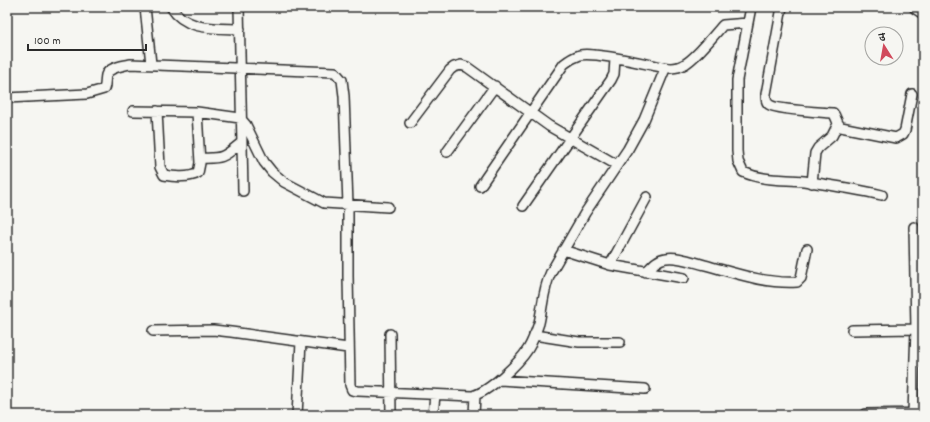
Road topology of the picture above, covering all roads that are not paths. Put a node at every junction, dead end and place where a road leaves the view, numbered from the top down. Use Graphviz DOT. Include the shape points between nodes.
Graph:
graph roads {
  1 [pos="145,7"];
  2 [pos="171,7"];
  3 [pos="239,7"];
  4 [pos="751,7"];
  5 [pos="782,7"];
  6 [pos="917,7"];
  7 [pos="923,11"];
  8 [pos="748,23"];
  9 [pos="240,29"];
  10 [pos="615,59"];
  11 [pos="151,64"];
  12 [pos="240,67"];
  13 [pos="665,69"];
  14 [pos="495,86"];
  15 [pos="912,94"];
  16 [pos="7,98"];
  17 [pos="132,111"];
  18 [pos="157,111"];
  19 [pos="197,112"];
  20 [pos="531,113"];
  21 [pos="240,118"];
  22 [pos="410,123"];
  23 [pos="838,124"];
  24 [pos="570,138"];
  25 [pos="241,143"];
  26 [pos="448,152"];
  27 [pos="200,158"];
  28 [pos="617,165"];
  29 [pos="812,183"];
  30 [pos="480,186"];
  31 [pos="243,191"];
  32 [pos="882,195"];
  33 [pos="648,197"];
  34 [pos="348,205"];
  35 [pos="523,206"];
  36 [pos="388,207"];
  37 [pos="914,227"];
  38 [pos="807,249"];
  39 [pos="563,250"];
  40 [pos="610,265"];
  41 [pos="646,272"];
  42 [pos="684,278"];
  43 [pos="916,329"];
  44 [pos="153,330"];
  45 [pos="852,330"];
  46 [pos="390,334"];
  47 [pos="534,335"];
  48 [pos="301,342"];
  49 [pos="620,342"];
  50 [pos="348,348"];
  51 [pos="500,380"];
  52 [pos="646,389"];
  53 [pos="391,393"];
  54 [pos="435,395"];
  55 [pos="475,395"];
  56 [pos="912,413"];
  57 [pos="923,413"];
  58 [pos="866,414"];
  59 [pos="297,415"];
  60 [pos="391,415"];
  61 [pos="432,415"];
  62 [pos="474,415"];
  1 -- 11 [label="street"];
  2 -- 9 [label="street" via="180,17 199,27"];
  3 -- 9 [label="street"];
  4 -- 8 [label="street"];
  5 -- 23 [label="street" via="766,100 770,105 780,108 833,113"];
  6 -- 7 [label="main road"];
  8 -- 13 [label="street" via="723,25 691,60 684,65"];
  8 -- 29 [label="street" via="737,80 738,161 743,172 753,177"];
  9 -- 12 [label="street"];
  10 -- 13 [label="street"];
  10 -- 20 [label="street" via="581,55 572,58 564,64"];
  10 -- 24 [label="street" via="611,80"];
  11 -- 12 [label="street"];
  11 -- 16 [label="street" via="130,64 109,70 104,89 98,92"];
  12 -- 21 [label="street"];
  12 -- 34 [label="street" via="335,72 342,80"];
  13 -- 28 [label="street" via="644,120"];
  14 -- 20 [label="street"];
  14 -- 22 [label="street" via="467,67 454,67"];
  14 -- 26 [label="street"];
  15 -- 23 [label="street" via="905,130 896,138 841,127"];
  17 -- 18 [label="street"];
  18 -- 19 [label="street"];
  18 -- 27 [label="street" via="159,161 164,175 195,175 200,168"];
  19 -- 21 [label="street"];
  19 -- 27 [label="street"];
  20 -- 24 [label="street"];
  20 -- 30 [label="street"];
  21 -- 25 [label="street"];
  21 -- 34 [label="street" via="264,162 284,182 324,203"];
  23 -- 29 [label="street" via="832,136 815,153"];
  24 -- 28 [label="street"];
  24 -- 35 [label="street"];
  25 -- 27 [label="street" via="220,158"];
  25 -- 31 [label="street"];
  28 -- 39 [label="street"];
  29 -- 32 [label="street"];
  33 -- 40 [label="street"];
  34 -- 36 [label="street"];
  34 -- 50 [label="street"];
  37 -- 43 [label="street"];
  38 -- 41 [label="street" via="801,278 797,282 758,279 672,257 659,260"];
  39 -- 40 [label="street"];
  39 -- 47 [label="street" via="546,282 539,322"];
  40 -- 41 [label="street"];
  41 -- 42 [label="street"];
  43 -- 45 [label="street"];
  43 -- 56 [label="street"];
  44 -- 48 [label="street" via="225,331"];
  46 -- 53 [label="street"];
  47 -- 49 [label="street" via="579,342"];
  47 -- 51 [label="street" via="527,350"];
  48 -- 50 [label="street"];
  48 -- 59 [label="street"];
  50 -- 53 [label="street" via="349,382 352,390"];
  51 -- 52 [label="street"];
  51 -- 55 [label="street"];
  53 -- 54 [label="street"];
  53 -- 60 [label="street"];
  54 -- 55 [label="street"];
  54 -- 61 [label="street"];
  55 -- 62 [label="street"];
  56 -- 57 [label="street"];
  56 -- 58 [label="street"];
}
